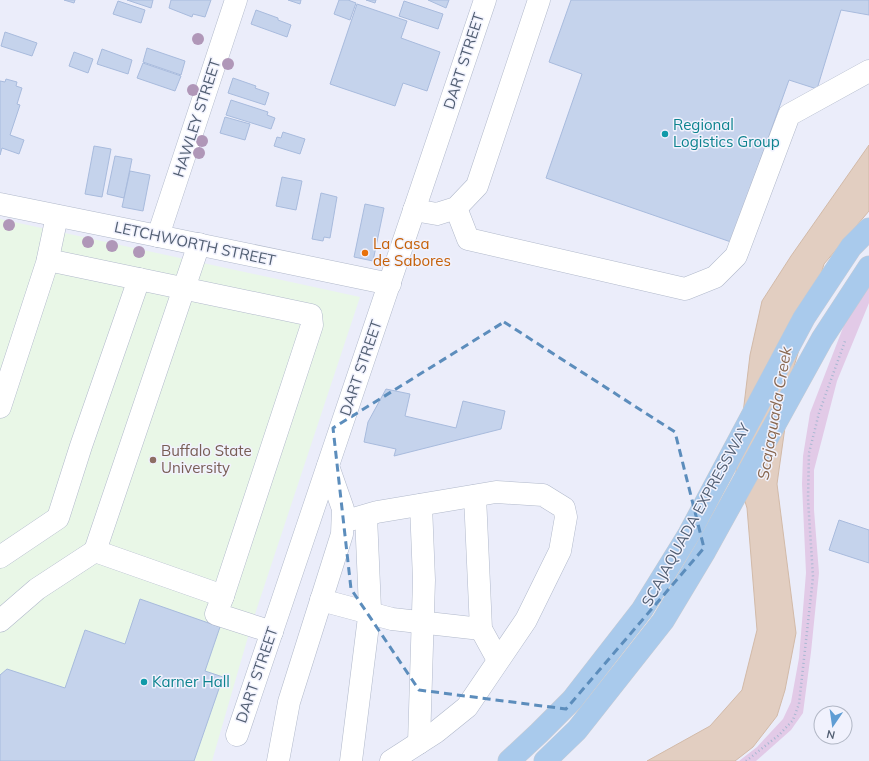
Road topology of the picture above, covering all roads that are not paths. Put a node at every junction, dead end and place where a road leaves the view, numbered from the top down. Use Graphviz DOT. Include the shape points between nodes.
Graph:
graph roads {
  1 [pos="236,0"];
  2 [pos="485,0"];
  3 [pos="539,0"];
  4 [pos="869,71"];
  5 [pos="0,204"];
  6 [pos="456,208"];
  7 [pos="414,210"];
  8 [pos="57,216"];
  9 [pos="869,229"];
  10 [pos="158,236"];
  11 [pos="199,244"];
  12 [pos="48,260"];
  13 [pos="869,267"];
  14 [pos="139,279"];
  15 [pos="390,284"];
  16 [pos="184,288"];
  17 [pos="0,407"];
  18 [pos="328,466"];
  19 [pos="475,496"];
  20 [pos="421,505"];
  21 [pos="366,516"];
  22 [pos="343,522"];
  23 [pos="95,551"];
  24 [pos="0,556"];
  25 [pos="223,596"];
  26 [pos="321,600"];
  27 [pos="370,613"];
  28 [pos="0,621"];
  29 [pos="423,622"];
  30 [pos="481,628"];
  31 [pos="272,632"];
  32 [pos="498,660"];
  33 [pos="237,735"];
  34 [pos="419,743"];
  35 [pos="278,761"];
  36 [pos="351,761"];
  37 [pos="391,761"];
  38 [pos="509,761"];
  39 [pos="545,761"];
  1 -- 10 [label="street, HAWLEY STREET"];
  2 -- 7 [label="street, DART STREET"];
  3 -- 6 [label="street" via="477,186"];
  4 -- 6 [label="street" via="789,115 736,256 715,277 685,289 468,239"];
  5 -- 8 [label="street, LETCHWORTH STREET"];
  6 -- 7 [label="street" via="437,214"];
  7 -- 15 [label="street, DART STREET"];
  8 -- 10 [label="street, LETCHWORTH STREET"];
  8 -- 12 [label="street"];
  9 -- 38 [label="highway, SCAJAQUADA EXPRESSWAY" via="851,247 804,318 689,534 642,610 572,700"];
  10 -- 11 [label="street, LETCHWORTH STREET"];
  11 -- 15 [label="street, LETCHWORTH STREET"];
  11 -- 16 [label="street"];
  12 -- 14 [label="street"];
  12 -- 17 [label="street"];
  13 -- 39 [label="highway, SCAJAQUADA EXPRESSWAY" via="822,339 706,551 663,621 577,730"];
  14 -- 16 [label="street"];
  14 -- 24 [label="street" via="58,518"];
  15 -- 18 [label="street, DART STREET"];
  16 -- 23 [label="street"];
  16 -- 25 [label="street" via="311,315 312,325"];
  18 -- 22 [label="street" via="343,509"];
  18 -- 31 [label="street, DART STREET"];
  19 -- 20 [label="street"];
  19 -- 30 [label="street"];
  19 -- 32 [label="street" via="496,492 543,494 564,508 566,517 560,551 526,620"];
  20 -- 21 [label="street"];
  20 -- 29 [label="street"];
  21 -- 22 [label="street"];
  21 -- 27 [label="street"];
  22 -- 26 [label="street" via="342,534"];
  23 -- 25 [label="street"];
  23 -- 28 [label="street" via="37,589"];
  25 -- 31 [label="street" via="216,614"];
  26 -- 27 [label="street"];
  26 -- 35 [label="street" via="289,702"];
  27 -- 29 [label="street" via="392,619"];
  27 -- 36 [label="street"];
  29 -- 30 [label="street"];
  29 -- 34 [label="street"];
  30 -- 32 [label="street"];
  31 -- 33 [label="street, DART STREET"];
  32 -- 34 [label="street" via="467,707"];
  34 -- 37 [label="street"];
}
